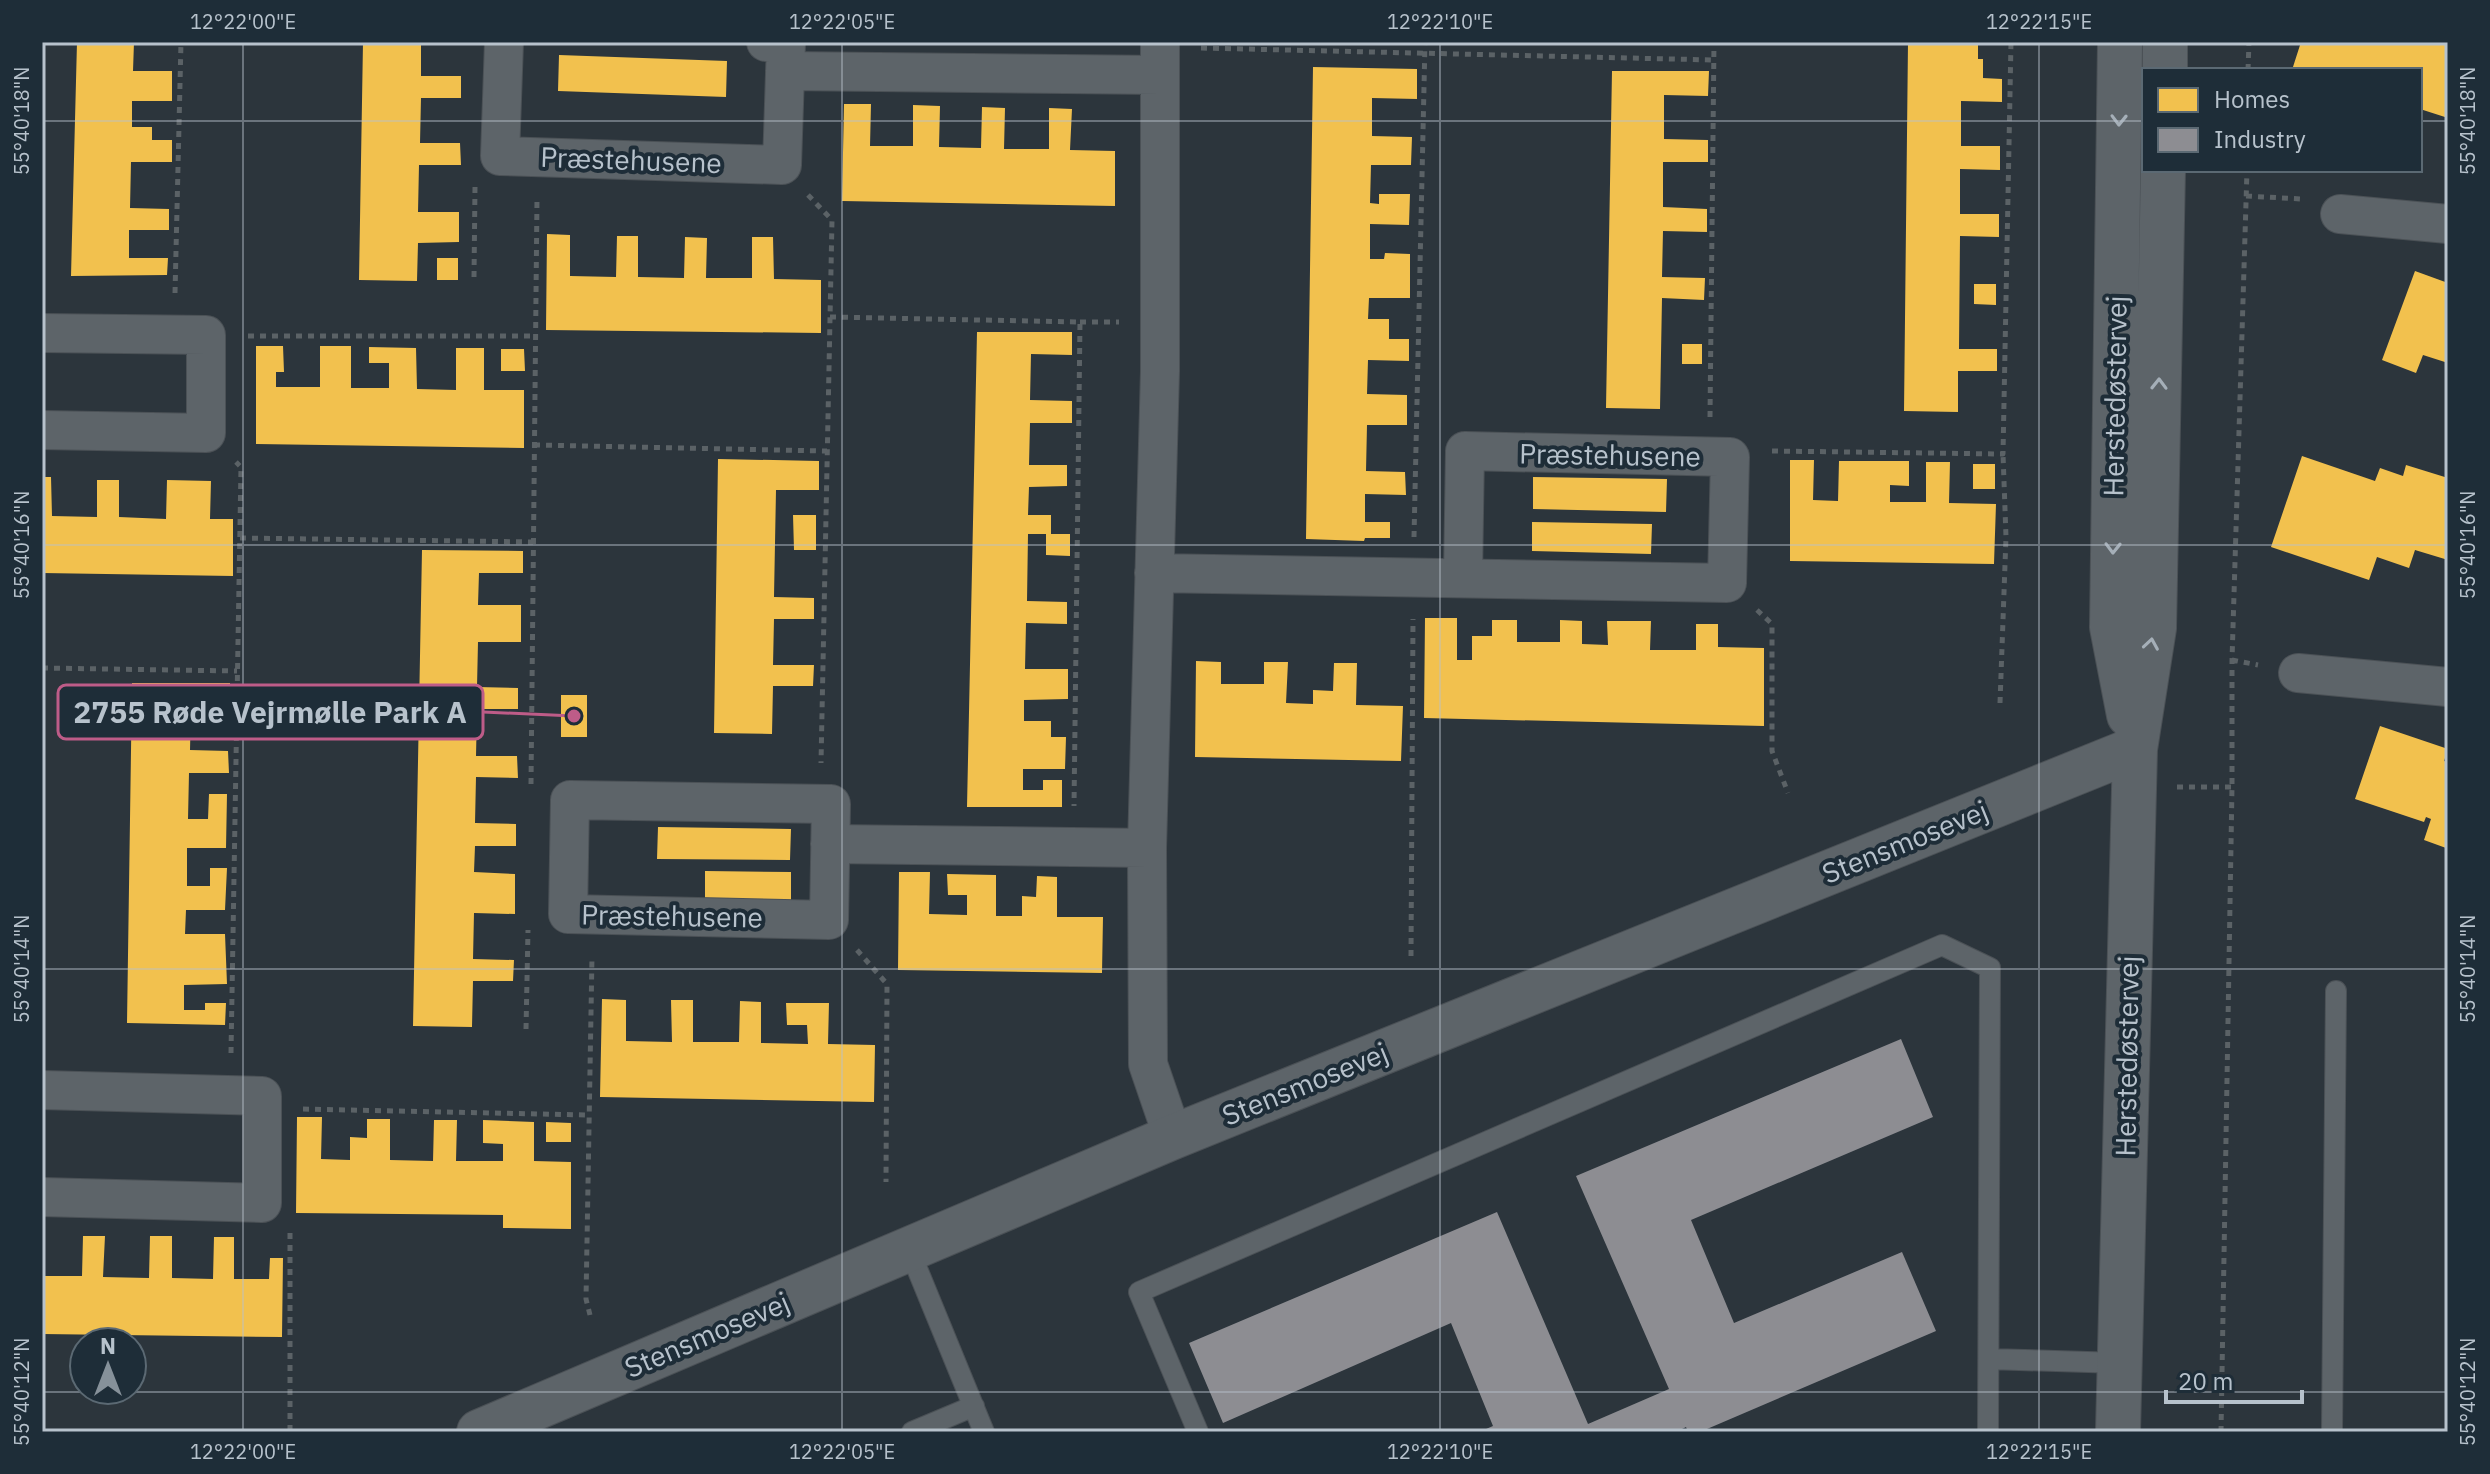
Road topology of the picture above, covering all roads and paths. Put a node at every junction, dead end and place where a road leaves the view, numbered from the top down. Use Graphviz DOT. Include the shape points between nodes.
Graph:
graph roads {
  1 [pos="181,42"];
  2 [pos="504,42"];
  3 [pos="1425,42"];
  4 [pos="1714,42"];
  5 [pos="2011,42"];
  6 [pos="2120,42"];
  7 [pos="2165,42"];
  8 [pos="2249,42"];
  9 [pos="1425,53"];
  10 [pos="1160,55"];
  11 [pos="775,56"];
  12 [pos="1714,60"];
  13 [pos="2165,68"];
  14 [pos="2248,68"];
  15 [pos="537,157"];
  16 [pos="782,165"];
  17 [pos="2163,172"];
  18 [pos="2247,172"];
  19 [pos="2246,196"];
  20 [pos="2340,214"];
  21 [pos="2448,224"];
  22 [pos="830,317"];
  23 [pos="42,333"];
  24 [pos="190,335"];
  25 [pos="535,336"];
  26 [pos="42,430"];
  27 [pos="206,433"];
  28 [pos="534,445"];
  29 [pos="827,451"];
  30 [pos="2003,454"];
  31 [pos="1720,457"];
  32 [pos="240,538"];
  33 [pos="533,542"];
  34 [pos="1154,573"];
  35 [pos="1413,576"];
  36 [pos="1463,576"];
  37 [pos="1727,583"];
  38 [pos="42,668"];
  39 [pos="237,671"];
  40 [pos="2298,673"];
  41 [pos="2448,687"];
  42 [pos="2000,703"];
  43 [pos="2135,749"];
  44 [pos="1788,793"];
  45 [pos="570,800"];
  46 [pos="820,804"];
  47 [pos="830,844"];
  48 [pos="1074,847"];
  49 [pos="1147,848"];
  50 [pos="593,915"];
  51 [pos="829,920"];
  52 [pos="1411,956"];
  53 [pos="2336,991"];
  54 [pos="42,1090"];
  55 [pos="246,1102"];
  56 [pos="589,1115"];
  57 [pos="1173,1137"];
  58 [pos="886,1182"];
  59 [pos="42,1197"];
  60 [pos="262,1203"];
  61 [pos="909,1249"];
  62 [pos="590,1315"];
  63 [pos="1989,1359"];
  64 [pos="2120,1363"];
  65 [pos="974,1406"];
  66 [pos="290,1432"];
  67 [pos="479,1432"];
  68 [pos="912,1432"];
  69 [pos="984,1432"];
  70 [pos="1198,1432"];
  71 [pos="1988,1432"];
  72 [pos="2118,1432"];
  73 [pos="2221,1432"];
  74 [pos="2332,1432"];
  1 -- 24 [label="path"];
  2 -- 15 [label="street, Præstehusene" via="500,156"];
  3 -- 9 [label="path"];
  4 -- 12 [label="path"];
  5 -- 30 [label="path"];
  6 -- 43 [label="street, Herstedøstervej, one-way" via="2112,627"];
  7 -- 13 [label="street"];
  8 -- 14 [label="path"];
  9 -- 10 [label="path"];
  9 -- 12 [label="path"];
  9 -- 35 [label="path"];
  10 -- 11 [label="street"];
  10 -- 34 [label="street"];
  11 -- 16 [label="street"];
  12 -- 31 [label="path"];
  15 -- 16 [label="street, Præstehusene"];
  15 -- 25 [label="path"];
  16 -- 22 [label="path" via="832,220"];
  43 -- 17 [label="street, Herstedøstervej, one-way" via="2154,628"];
  18 -- 19 [label="path"];
  19 -- 20 [label="path" via="2307,200"];
  19 -- 73 [label="path" via="2232,660"];
  20 -- 21 [label="street"];
  22 -- 29 [label="path"];
  22 -- 48 [label="path" via="1080,322"];
  23 -- 24 [label="street"];
  24 -- 25 [label="path"];
  24 -- 27 [label="street"];
  25 -- 28 [label="path"];
  26 -- 27 [label="street"];
  27 -- 32 [label="path" via="241,467"];
  28 -- 29 [label="path"];
  28 -- 33 [label="path"];
  29 -- 46 [label="path"];
  30 -- 31 [label="path" via="1773,451"];
  30 -- 42 [label="path"];
  31 -- 36 [label="street, Præstehusene" via="1465,451"];
  31 -- 37 [label="street, Præstehusene"];
  32 -- 33 [label="path"];
  32 -- 39 [label="path"];
  33 -- 45 [label="path" via="531,785"];
  34 -- 35 [label="street"];
  34 -- 49 [label="street"];
  35 -- 36 [label="street"];
  35 -- 52 [label="path"];
  36 -- 37 [label="street"];
  37 -- 44 [label="path" via="1772,624 1772,751"];
  38 -- 39 [label="path"];
  39 -- 55 [label="path"];
  40 -- 41 [label="street"];
  43 -- 57 [label="street, Stensmosevej"];
  43 -- 64 [label="street, Herstedøstervej"];
  45 -- 46 [label="street"];
  45 -- 50 [label="street, Præstehusene" via="568,914"];
  46 -- 47 [label="street" via="831,804"];
  47 -- 48 [label="street"];
  47 -- 51 [label="street"];
  48 -- 49 [label="street"];
  49 -- 57 [label="street" via="1148,1064"];
  50 -- 51 [label="street, Præstehusene"];
  50 -- 56 [label="path"];
  51 -- 58 [label="path" via="887,984"];
  53 -- 74 [label="lane"];
  54 -- 55 [label="street"];
  55 -- 56 [label="path"];
  55 -- 60 [label="street"];
  56 -- 62 [label="path"];
  57 -- 61 [label="street, Stensmosevej"];
  59 -- 60 [label="street"];
  60 -- 66 [label="path" via="290,1226"];
  61 -- 65 [label="lane"];
  61 -- 67 [label="street, Stensmosevej"];
  63 -- 64 [label="lane"];
  63 -- 70 [label="lane" via="1990,968 1942,945 1139,1292"];
  63 -- 71 [label="lane"];
  64 -- 72 [label="street, Herstedøstervej"];
  65 -- 68 [label="lane"];
  65 -- 69 [label="lane"];
}
